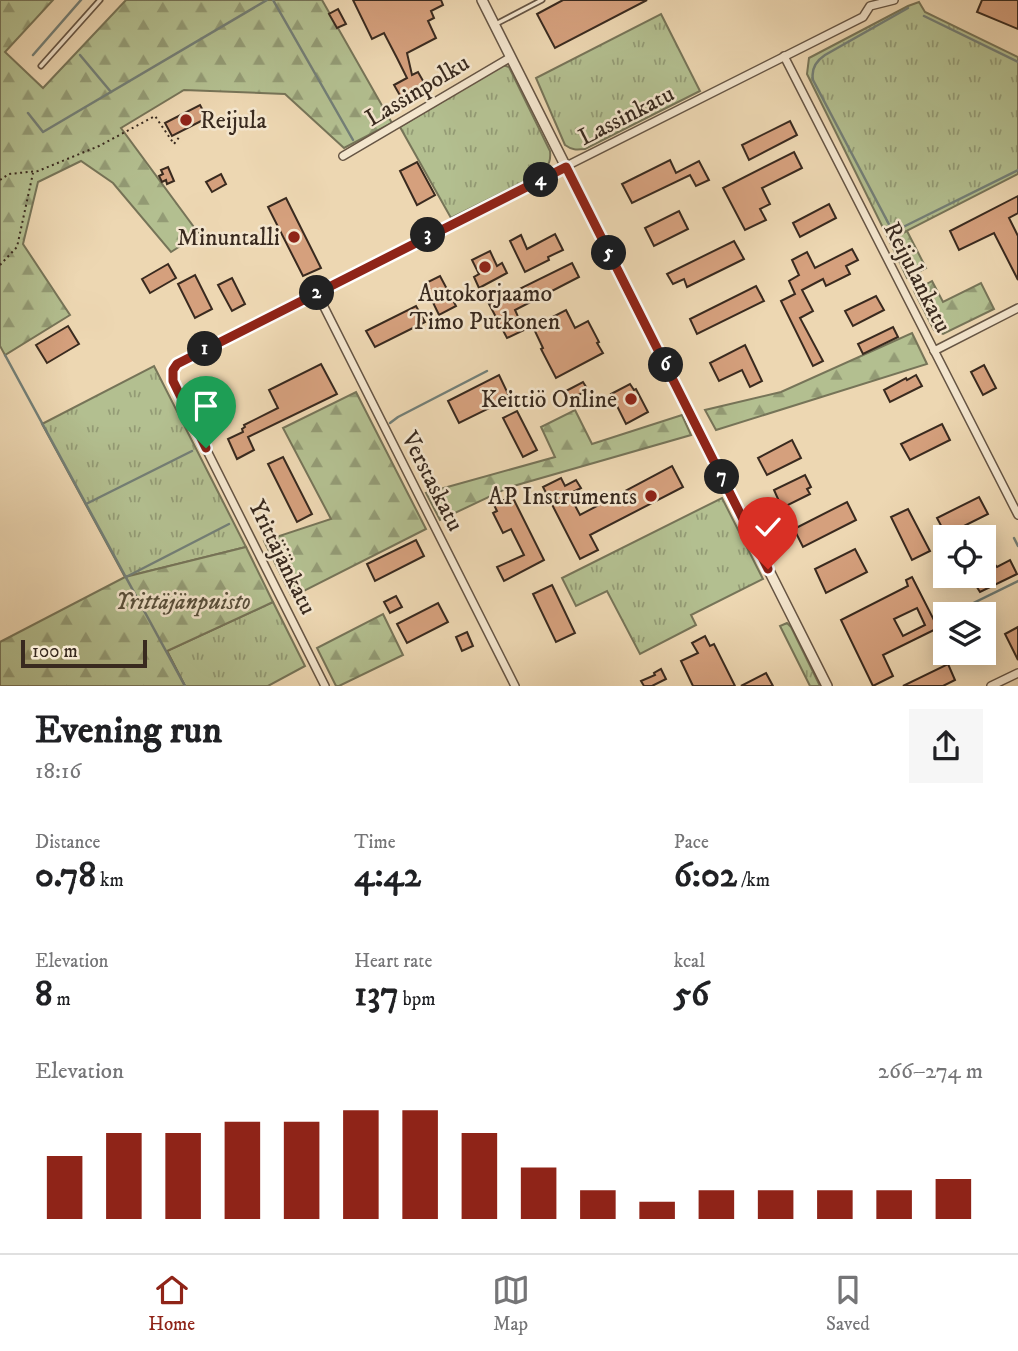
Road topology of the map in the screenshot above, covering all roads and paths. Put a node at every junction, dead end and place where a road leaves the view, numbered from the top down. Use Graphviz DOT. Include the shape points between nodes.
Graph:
graph roads {
  1 [pos="100,0"];
  2 [pos="482,0"];
  3 [pos="542,0"];
  4 [pos="894,0"];
  5 [pos="868,3"];
  6 [pos="494,25"];
  7 [pos="784,56"];
  8 [pos="511,57"];
  9 [pos="41,66"];
  10 [pos="180,136"];
  11 [pos="343,156"];
  12 [pos="566,167"];
  13 [pos="34,171"];
  14 [pos="0,180"];
  15 [pos="0,265"];
  16 [pos="317,293"];
  17 [pos="1018,308"];
  18 [pos="934,351"];
  19 [pos="173,370"];
  20 [pos="1018,515"];
  21 [pos="1018,673"];
  22 [pos="325,686"];
  23 [pos="515,686"];
  24 [pos="827,686"];
  25 [pos="991,686"];
  1 -- 9 [label="lane"];
  2 -- 6 [label="street"];
  3 -- 6 [label="lane"];
  4 -- 5 [label="street"];
  5 -- 7 [label="street, Lassinkatu" via="863,17"];
  6 -- 8 [label="street"];
  7 -- 12 [label="street, Lassinkatu"];
  7 -- 18 [label="street, Reijulankatu"];
  8 -- 11 [label="street, Lassinpolku"];
  8 -- 12 [label="street"];
  10 -- 13 [label="path" via="174,144 155,116 99,146"];
  12 -- 16 [label="street, Lassinkatu"];
  12 -- 24 [label="street"];
  13 -- 14 [label="path"];
  13 -- 15 [label="path" via="17,247"];
  16 -- 19 [label="street, Lassinkatu" via="182,360"];
  16 -- 23 [label="street, Verstaskatu"];
  17 -- 18 [label="street"];
  18 -- 20 [label="street, Reijulankatu"];
  19 -- 22 [label="street, Yrittäjänkatu" via="176,388"];
  21 -- 25 [label="street"];
}
